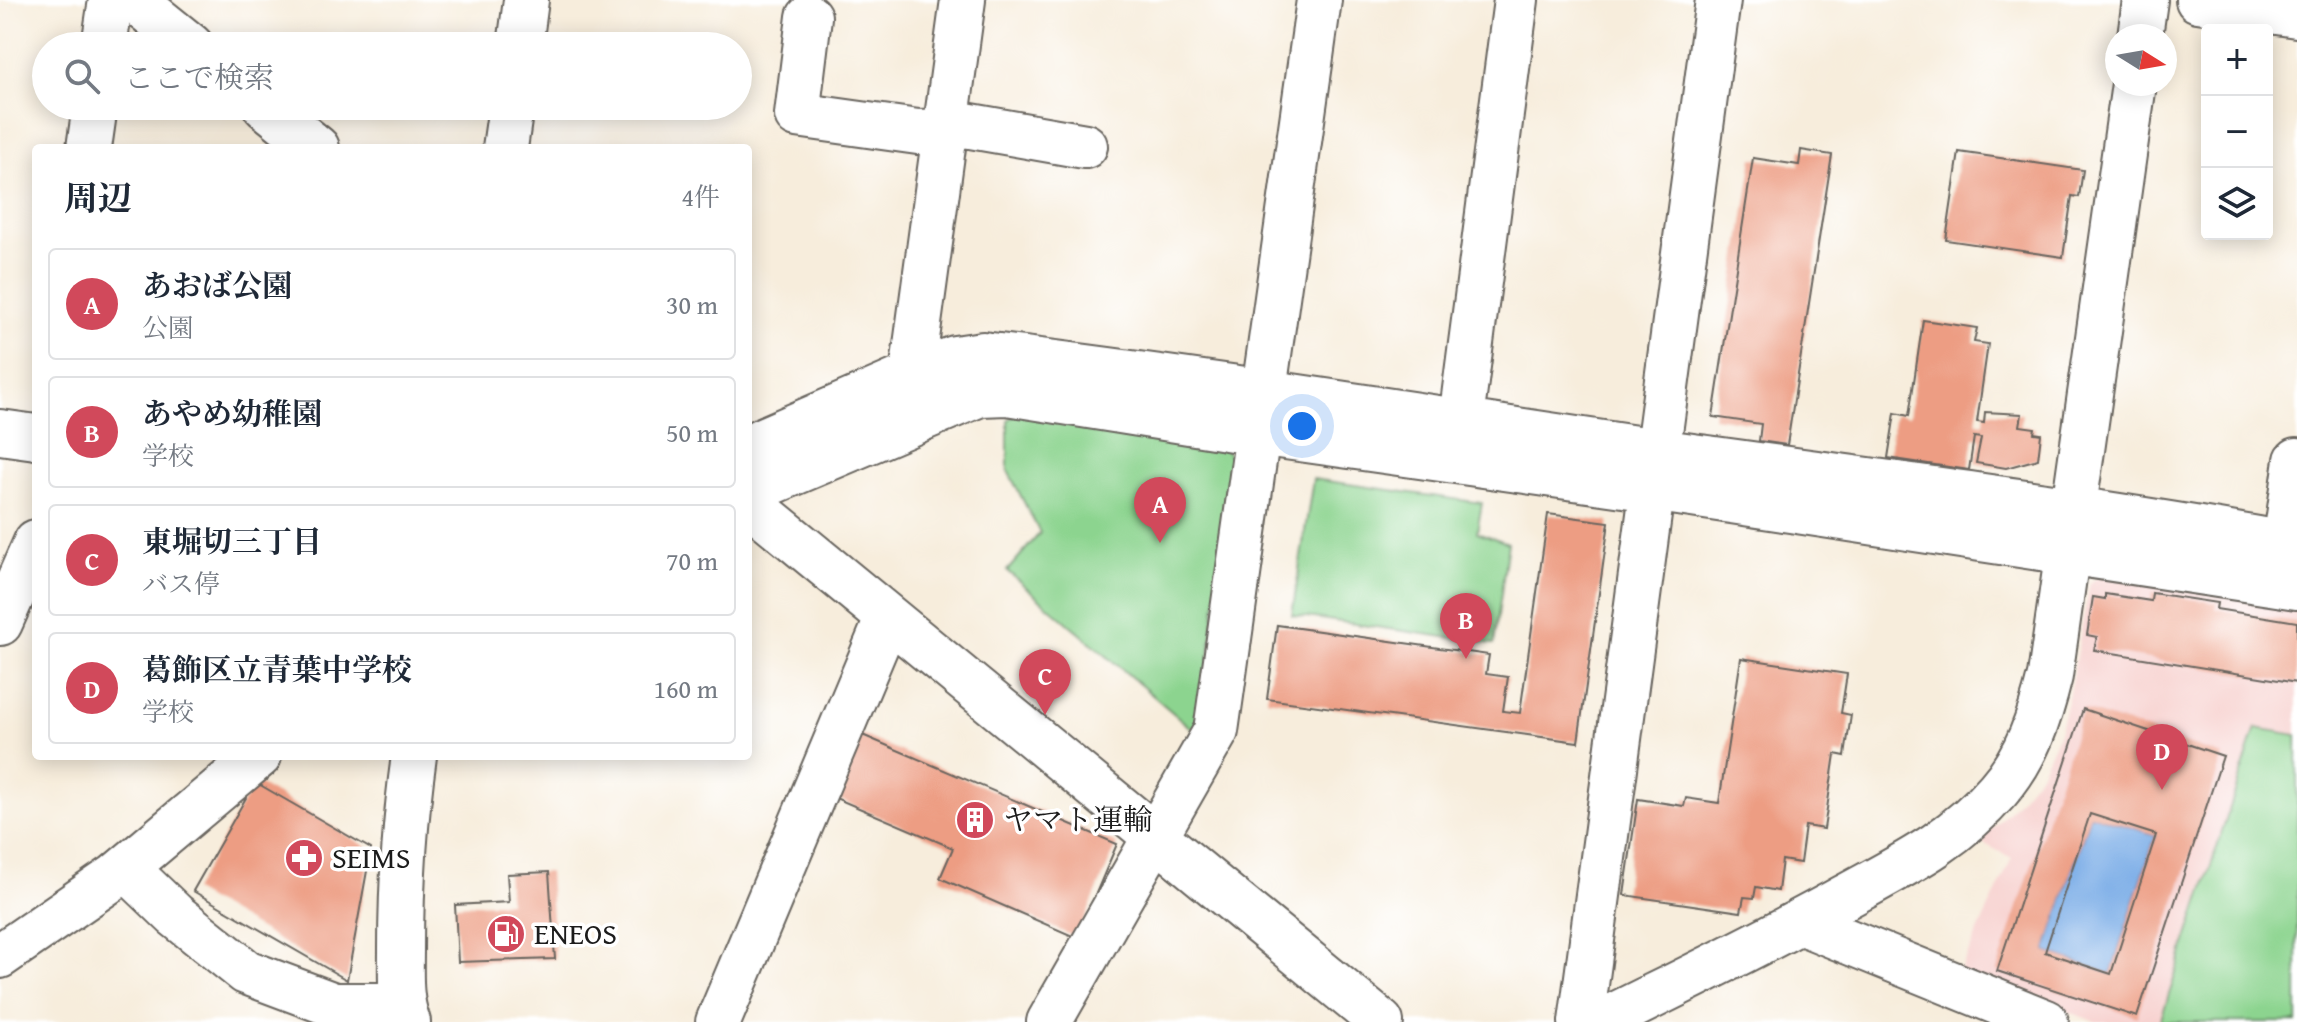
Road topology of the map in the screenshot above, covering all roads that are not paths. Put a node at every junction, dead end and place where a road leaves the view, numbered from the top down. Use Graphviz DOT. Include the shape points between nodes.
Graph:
graph roads {
  1 [pos="111,0"];
  2 [pos="134,0"];
  3 [pos="526,0"];
  4 [pos="963,0"];
  5 [pos="1319,0"];
  6 [pos="1516,0"];
  7 [pos="1718,0"];
  8 [pos="2145,0"];
  9 [pos="2198,0"];
  10 [pos="2297,15"];
  11 [pos="809,17"];
  12 [pos="2142,24"];
  13 [pos="106,32"];
  14 [pos="174,32"];
  15 [pos="522,32"];
  16 [pos="2132,96"];
  17 [pos="93,120"];
  18 [pos="282,120"];
  19 [pos="509,120"];
  20 [pos="945,131"];
  21 [pos="90,144"];
  22 [pos="312,144"];
  23 [pos="506,144"];
  24 [pos="1085,146"];
  25 [pos="912,375"];
  26 [pos="1264,390"];
  27 [pos="0,432"];
  28 [pos="1258,433"];
  29 [pos="32,436"];
  30 [pos="1458,441"];
  31 [pos="752,448"];
  32 [pos="2297,460"];
  33 [pos="1654,470"];
  34 [pos="752,484"];
  35 [pos="752,505"];
  36 [pos="2071,531"];
  37 [pos="2291,545"];
  38 [pos="32,551"];
  39 [pos="2297,587"];
  40 [pos="888,617"];
  41 [pos="0,623"];
  42 [pos="254,760"];
  43 [pos="413,760"];
  44 [pos="1155,835"];
  45 [pos="126,868"];
  46 [pos="1800,922"];
  47 [pos="0,956"];
  48 [pos="401,1016"];
  49 [pos="718,1022"];
  50 [pos="1049,1022"];
  51 [pos="1381,1022"];
  52 [pos="1581,1022"];
  53 [pos="1601,1022"];
  54 [pos="2046,1022"];
  1 -- 13 [label="street"];
  2 -- 14 [label="street"];
  3 -- 15 [label="street"];
  4 -- 20 [label="street"];
  5 -- 26 [label="street"];
  6 -- 30 [label="street"];
  7 -- 33 [label="street"];
  8 -- 12 [label="street"];
  9 -- 10 [label="street"];
  11 -- 20 [label="street" via="797,115"];
  16 -- 36 [label="street"];
  17 -- 21 [label="street"];
  18 -- 22 [label="street"];
  19 -- 23 [label="street"];
  20 -- 24 [label="street" via="965,125"];
  20 -- 25 [label="street"];
  25 -- 26 [label="street" via="955,358 983,354"];
  25 -- 31 [label="street"];
  26 -- 28 [label="street"];
  26 -- 30 [label="street"];
  27 -- 29 [label="street"];
  28 -- 30 [label="street"];
  28 -- 34 [label="street" via="1007,393 980,394 766,485"];
  28 -- 44 [label="street" via="1216,731"];
  30 -- 33 [label="street"];
  32 -- 37 [label="street"];
  33 -- 36 [label="street"];
  33 -- 52 [label="street"];
  35 -- 40 [label="street"];
  36 -- 37 [label="street"];
  36 -- 39 [label="street"];
  36 -- 46 [label="street" via="2045,697 2016,765 1955,833"];
  38 -- 41 [label="street"];
  40 -- 44 [label="street"];
  40 -- 49 [label="street"];
  42 -- 45 [label="street"];
  43 -- 48 [label="street" via="401,903"];
  44 -- 50 [label="street"];
  44 -- 51 [label="street"];
  45 -- 47 [label="street"];
  45 -- 48 [label="street" via="246,972 334,1005"];
  46 -- 53 [label="street"];
  46 -- 54 [label="street"];
}
